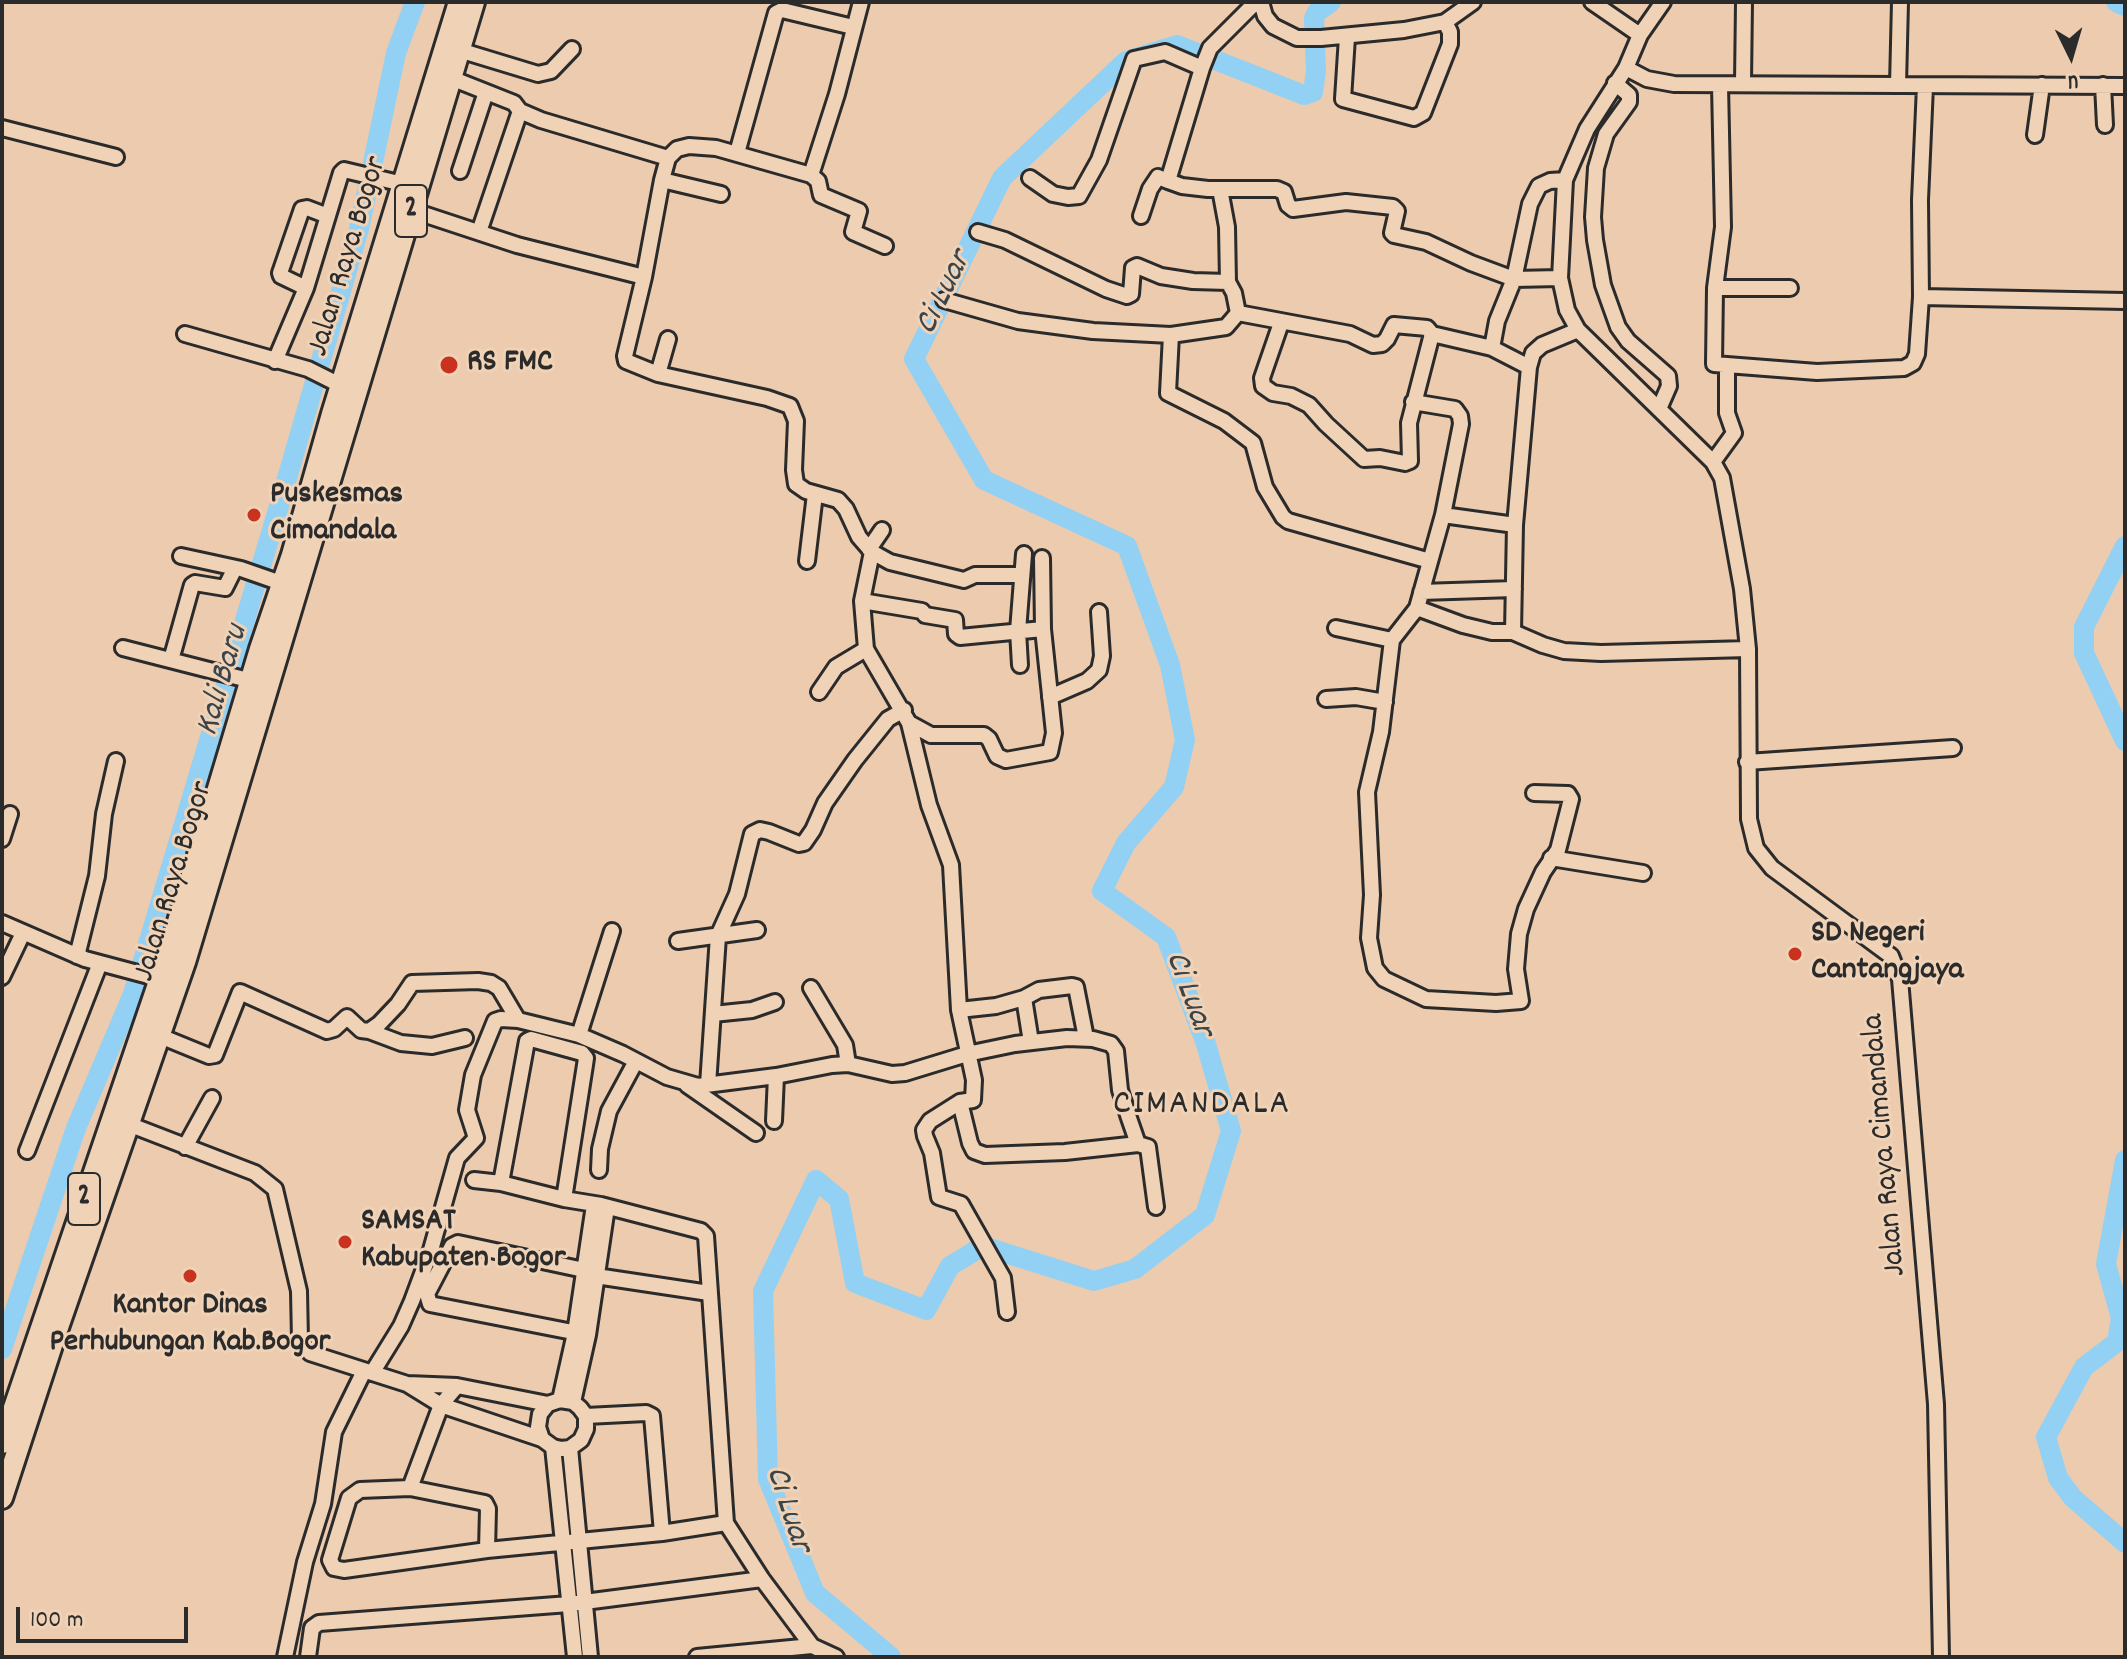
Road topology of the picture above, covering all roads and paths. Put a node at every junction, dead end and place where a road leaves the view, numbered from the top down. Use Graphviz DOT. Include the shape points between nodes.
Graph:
graph roads {
  1 [pos="459,2"];
  2 [pos="474,2"];
  3 [pos="861,2"];
  4 [pos="1258,2"];
  5 [pos="1473,2"];
  6 [pos="1592,2"];
  7 [pos="1663,2"];
  8 [pos="1744,2"];
  9 [pos="1900,2"];
  10 [pos="1445,22"];
  11 [pos="853,27"];
  12 [pos="1640,35"];
  13 [pos="1347,37"];
  14 [pos="572,49"];
  15 [pos="459,50"];
  16 [pos="1206,58"];
  17 [pos="1626,68"];
  18 [pos="451,78"];
  19 [pos="1615,83"];
  20 [pos="1743,83"];
  21 [pos="1720,85"];
  22 [pos="1898,85"];
  23 [pos="2042,85"];
  24 [pos="2103,85"];
  25 [pos="1925,86"];
  26 [pos="2125,86"];
  27 [pos="486,92"];
  28 [pos="520,111"];
  29 [pos="2105,125"];
  30 [pos="2,128"];
  31 [pos="1587,129"];
  32 [pos="1606,134"];
  33 [pos="2035,135"];
  34 [pos="737,153"];
  35 [pos="116,157"];
  36 [pos="668,158"];
  37 [pos="460,171"];
  38 [pos="811,175"];
  39 [pos="1030,178"];
  40 [pos="662,180"];
  41 [pos="1565,180"];
  42 [pos="1168,181"];
  43 [pos="397,183"];
  44 [pos="1220,189"];
  45 [pos="721,194"];
  46 [pos="411,210"];
  47 [pos="328,216"];
  48 [pos="1141,216"];
  49 [pos="479,232"];
  50 [pos="978,232"];
  51 [pos="885,246"];
  52 [pos="644,277"];
  53 [pos="1560,278"];
  54 [pos="1514,279"];
  55 [pos="1228,282"];
  56 [pos="306,288"];
  57 [pos="1715,288"];
  58 [pos="1790,288"];
  59 [pos="1921,297"];
  60 [pos="944,300"];
  61 [pos="2125,301"];
  62 [pos="1238,313"];
  63 [pos="1281,323"];
  64 [pos="1578,330"];
  65 [pos="185,334"];
  66 [pos="1432,334"];
  67 [pos="1171,335"];
  68 [pos="668,339"];
  69 [pos="1492,348"];
  70 [pos="275,361"];
  71 [pos="1727,365"];
  72 [pos="1529,367"];
  73 [pos="658,374"];
  74 [pos="338,384"];
  75 [pos="1413,402"];
  76 [pos="1659,409"];
  77 [pos="1713,462"];
  78 [pos="815,494"];
  79 [pos="1443,515"];
  80 [pos="1515,525"];
  81 [pos="882,530"];
  82 [pos="870,550"];
  83 [pos="1024,554"];
  84 [pos="181,556"];
  85 [pos="1042,558"];
  86 [pos="807,561"];
  87 [pos="1430,561"];
  88 [pos="239,569"];
  89 [pos="1020,575"];
  90 [pos="276,581"];
  91 [pos="1514,589"];
  92 [pos="1421,592"];
  93 [pos="862,601"];
  94 [pos="1099,612"];
  95 [pos="1412,613"];
  96 [pos="1336,628"];
  97 [pos="1043,629"];
  98 [pos="1018,631"];
  99 [pos="1513,632"];
  100 [pos="1392,640"];
  101 [pos="123,648"];
  102 [pos="866,649"];
  103 [pos="1748,649"];
  104 [pos="171,660"];
  105 [pos="1020,665"];
  106 [pos="248,680"];
  107 [pos="819,692"];
  108 [pos="1050,697"];
  109 [pos="1326,699"];
  110 [pos="1385,702"];
  111 [pos="906,716"];
  112 [pos="1953,748"];
  113 [pos="116,761"];
  114 [pos="1747,762"];
  115 [pos="1534,793"];
  116 [pos="10,814"];
  117 [pos="2,839"];
  118 [pos="1551,858"];
  119 [pos="1643,873"];
  120 [pos="2,923"];
  121 [pos="757,930"];
  122 [pos="612,931"];
  123 [pos="23,933"];
  124 [pos="718,936"];
  125 [pos="678,941"];
  126 [pos="77,956"];
  127 [pos="100,963"];
  128 [pos="2,977"];
  129 [pos="155,978"];
  130 [pos="811,988"];
  131 [pos="1024,998"];
  132 [pos="775,1002"];
  133 [pos="959,1010"];
  134 [pos="713,1014"];
  135 [pos="518,1020"];
  136 [pos="369,1031"];
  137 [pos="579,1035"];
  138 [pos="160,1036"];
  139 [pos="465,1038"];
  140 [pos="1086,1038"];
  141 [pos="1031,1042"];
  142 [pos="967,1054"];
  143 [pos="636,1061"];
  144 [pos="848,1064"];
  145 [pos="776,1076"];
  146 [pos="684,1082"];
  147 [pos="708,1085"];
  148 [pos="212,1098"];
  149 [pos="960,1102"];
  150 [pos="121,1121"];
  151 [pos="774,1121"];
  152 [pos="756,1133"];
  153 [pos="1138,1144"];
  154 [pos="185,1147"];
  155 [pos="27,1151"];
  156 [pos="599,1170"];
  157 [pos="474,1180"];
  158 [pos="501,1183"];
  159 [pos="564,1199"];
  160 [pos="601,1206"];
  161 [pos="1156,1207"];
  162 [pos="590,1273"];
  163 [pos="709,1293"];
  164 [pos="1007,1312"];
  165 [pos="582,1334"];
  166 [pos="368,1372"];
  167 [pos="407,1384"];
  168 [pos="457,1386"];
  169 [pos="560,1402"];
  170 [pos="441,1405"];
  171 [pos="586,1416"];
  172 [pos="2,1443"];
  173 [pos="548,1443"];
  174 [pos="570,1448"];
  175 [pos="410,1488"];
  176 [pos="2,1498"];
  177 [pos="726,1523"];
  178 [pos="662,1533"];
  179 [pos="571,1542"];
  180 [pos="487,1550"];
  181 [pos="762,1579"];
  182 [pos="577,1603"];
  183 [pos="812,1646"];
  184 [pos="285,1657"];
  185 [pos="308,1657"];
  186 [pos="575,1657"];
  187 [pos="590,1657"];
  188 [pos="697,1657"];
  189 [pos="836,1657"];
  190 [pos="1941,1657"];
  1 -- 43 [label="highway, Jalan Raya Bogor / 2"];
  2 -- 15 [label="highway, Jalan Raya Bogor / 2"];
  3 -- 11 [label="street"];
  4 -- 13 [label="street" via="1273,26 1297,38"];
  4 -- 16 [label="street"];
  5 -- 10 [label="street"];
  6 -- 12 [label="street"];
  7 -- 12 [label="street, Jalan Raya Cimandala"];
  8 -- 20 [label="street"];
  9 -- 22 [label="street"];
  10 -- 13 [label="street"];
  10 -- 13 [label="street" via="1450,44 1423,113 1414,118 1343,99"];
  11 -- 34 [label="street" via="782,10 776,13"];
  11 -- 38 [label="street"];
  12 -- 17 [label="street, Jalan Raya Cimandala"];
  14 -- 15 [label="street" via="543,74"];
  15 -- 18 [label="highway, Jalan Raya Bogor / 2"];
  16 -- 39 [label="street" via="1165,52 1134,59 1099,160 1079,196 1053,194"];
  16 -- 42 [label="street"];
  17 -- 19 [label="street, Jalan Raya Cimandala"];
  17 -- 21 [label="street" via="1658,83"];
  18 -- 27 [label="street"];
  18 -- 46 [label="highway, Jalan Raya Bogor / 2"];
  19 -- 31 [label="street, Jalan Raya Cimandala"];
  19 -- 32 [label="street" via="1629,95 1629,102"];
  20 -- 21 [label="street"];
  20 -- 22 [label="street"];
  21 -- 57 [label="street" via="1723,227"];
  22 -- 25 [label="street"];
  23 -- 24 [label="street"];
  23 -- 25 [label="street"];
  23 -- 33 [label="street"];
  24 -- 26 [label="street"];
  24 -- 29 [label="street"];
  25 -- 59 [label="street"];
  27 -- 28 [label="street" via="514,103"];
  27 -- 37 [label="street"];
  28 -- 36 [label="street"];
  28 -- 49 [label="street"];
  30 -- 35 [label="street"];
  31 -- 32 [label="street"];
  31 -- 41 [label="street, Jalan Raya Cimandala"];
  32 -- 76 [label="street" via="1596,168 1593,217 1603,285 1628,341 1668,376"];
  34 -- 36 [label="street" via="689,146"];
  34 -- 38 [label="street"];
  36 -- 40 [label="street"];
  38 -- 51 [label="street" via="821,195 859,211 853,232"];
  40 -- 45 [label="street"];
  40 -- 52 [label="street"];
  41 -- 53 [label="street, Jalan Raya Cimandala"];
  41 -- 54 [label="street" via="1539,186 1530,204"];
  42 -- 44 [label="street"];
  42 -- 48 [label="street" via="1158,177"];
  43 -- 47 [label="street" via="344,170"];
  43 -- 74 [label="highway, Jalan Raya Bogor / 2"];
  44 -- 54 [label="street" via="1277,189 1293,209 1346,202 1393,207 1394,235 1426,242"];
  44 -- 55 [label="street" via="1230,252"];
  46 -- 49 [label="street"];
  46 -- 138 [label="highway, Jalan Raya Bogor / 2"];
  47 -- 56 [label="street"];
  47 -- 56 [label="street" via="302,209 280,273"];
  49 -- 52 [label="street"];
  50 -- 55 [label="street" via="1127,296 1137,266 1161,276"];
  52 -- 73 [label="street" via="625,356"];
  53 -- 54 [label="street"];
  53 -- 64 [label="street, Jalan Raya Cimandala"];
  54 -- 69 [label="street"];
  55 -- 62 [label="street"];
  56 -- 70 [label="street"];
  57 -- 58 [label="street"];
  57 -- 71 [label="street" via="1713,359 1714,364"];
  59 -- 61 [label="street"];
  59 -- 71 [label="street" via="1917,354 1904,368 1817,372"];
  60 -- 67 [label="street" via="1018,321"];
  62 -- 63 [label="street"];
  62 -- 67 [label="street" via="1226,327"];
  63 -- 66 [label="street" via="1350,334 1373,345 1382,344 1394,325 1427,328"];
  63 -- 75 [label="street" via="1263,386 1309,405 1364,459 1410,461"];
  64 -- 72 [label="street" via="1542,345"];
  64 -- 76 [label="street, Jalan Raya Cimandala"];
  65 -- 70 [label="street"];
  66 -- 69 [label="street"];
  66 -- 75 [label="street"];
  67 -- 87 [label="street" via="1168,393 1224,421 1253,443 1265,487 1283,517"];
  68 -- 73 [label="street"];
  69 -- 72 [label="street"];
  70 -- 74 [label="street"];
  71 -- 77 [label="street" via="1727,413 1734,433"];
  72 -- 80 [label="street"];
  73 -- 78 [label="street" via="790,406 796,421 794,478 801,489"];
  74 -- 90 [label="highway, Jalan Raya Bogor / 2"];
  75 -- 79 [label="street" via="1455,409 1460,416"];
  76 -- 77 [label="street, Jalan Raya Cimandala"];
  77 -- 103 [label="street, Jalan Raya Cimandala" via="1728,503"];
  78 -- 82 [label="street" via="838,500"];
  78 -- 86 [label="street"];
  79 -- 80 [label="street"];
  79 -- 87 [label="street"];
  80 -- 91 [label="street"];
  81 -- 82 [label="street"];
  82 -- 89 [label="street" via="890,562 964,580 975,575"];
  82 -- 93 [label="street"];
  83 -- 89 [label="street"];
  84 -- 88 [label="street"];
  85 -- 97 [label="street"];
  87 -- 92 [label="street"];
  88 -- 90 [label="street"];
  88 -- 104 [label="street" via="225,588 192,585"];
  89 -- 98 [label="street"];
  90 -- 106 [label="highway, Jalan Raya Bogor / 2"];
  91 -- 92 [label="street"];
  91 -- 99 [label="street"];
  92 -- 95 [label="street"];
  93 -- 98 [label="street" via="955,620 960,637"];
  93 -- 102 [label="street"];
  94 -- 108 [label="street" via="1099,670"];
  95 -- 99 [label="street"];
  95 -- 100 [label="street"];
  96 -- 100 [label="street"];
  97 -- 98 [label="street"];
  97 -- 108 [label="street"];
  98 -- 105 [label="street"];
  99 -- 103 [label="street" via="1564,651"];
  100 -- 110 [label="street"];
  101 -- 104 [label="street"];
  102 -- 107 [label="street" via="836,667"];
  102 -- 111 [label="street"];
  103 -- 114 [label="street, Jalan Raya Cimandala"];
  104 -- 106 [label="street"];
  106 -- 129 [label="highway, Jalan Raya Bogor / 2"];
  108 -- 111 [label="street" via="1053,748 1046,754 1006,760 997,756 984,735 931,735"];
  109 -- 110 [label="street"];
  110 -- 118 [label="street" via="1366,805 1370,954 1384,979 1426,999 1521,1001 1516,969 1519,934"];
  111 -- 124 [label="street" via="888,719 855,760 804,843 760,830 752,834 737,894"];
  111 -- 133 [label="street" via="951,865"];
  112 -- 114 [label="street"];
  113 -- 126 [label="street"];
  114 -- 190 [label="street, Jalan Raya Cimandala" via="1749,819 1763,859 1891,956 1900,979 1936,1404"];
  115 -- 118 [label="street" via="1570,796 1562,838"];
  116 -- 117 [label="street"];
  118 -- 119 [label="street"];
  120 -- 123 [label="street"];
  121 -- 124 [label="street"];
  122 -- 137 [label="street"];
  123 -- 126 [label="street"];
  123 -- 128 [label="street"];
  124 -- 125 [label="street"];
  124 -- 134 [label="street"];
  126 -- 127 [label="street"];
  127 -- 129 [label="street"];
  127 -- 155 [label="street"];
  129 -- 150 [label="highway, Jalan Raya Bogor / 2"];
  130 -- 144 [label="street" via="845,1045"];
  131 -- 133 [label="street"];
  131 -- 140 [label="street" via="1039,990 1074,986"];
  131 -- 141 [label="street"];
  132 -- 134 [label="street"];
  133 -- 142 [label="street"];
  134 -- 147 [label="street"];
  135 -- 136 [label="street" via="491,983 423,981 407,987 398,1004"];
  135 -- 137 [label="street"];
  135 -- 166 [label="street" via="495,1021 473,1075 467,1110 476,1138 457,1158 431,1250 401,1326"];
  136 -- 138 [label="street" via="347,1017 327,1031 240,992 215,1055"];
  136 -- 139 [label="street" via="401,1043 432,1046"];
  137 -- 143 [label="street"];
  138 -- 150 [label="highway, Jalan Raya Bogor / 2"];
  140 -- 141 [label="street"];
  140 -- 153 [label="street" via="1111,1044 1116,1051 1120,1090"];
  141 -- 142 [label="street"];
  142 -- 144 [label="street" via="905,1073"];
  142 -- 149 [label="street" via="974,1099"];
  143 -- 146 [label="street"];
  143 -- 156 [label="street" via="609,1111"];
  144 -- 145 [label="street"];
  145 -- 147 [label="street"];
  145 -- 151 [label="street"];
  146 -- 147 [label="street"];
  146 -- 152 [label="street"];
  148 -- 154 [label="street"];
  149 -- 153 [label="street" via="970,1143 985,1155"];
  149 -- 164 [label="street" via="924,1130 939,1197 961,1204 1004,1283"];
  150 -- 154 [label="street"];
  150 -- 172 [label="highway, Jalan Raya Bogor / 2"];
  150 -- 176 [label="highway, Jalan Raya Bogor / 2"];
  153 -- 161 [label="street" via="1148,1147"];
  154 -- 166 [label="street" via="255,1173 275,1189 299,1291 302,1344 310,1353"];
  157 -- 158 [label="street"];
  158 -- 159 [label="street"];
  158 -- 159 [label="street" via="531,1039 586,1058"];
  159 -- 160 [label="street"];
  160 -- 162 [label="street"];
  160 -- 163 [label="street" via="701,1231 706,1236"];
  162 -- 163 [label="street"];
  162 -- 165 [label="street"];
  162 -- 165 [label="street" via="456,1243 427,1297 430,1304"];
  163 -- 177 [label="street"];
  165 -- 169 [label="street"];
  166 -- 167 [label="street"];
  166 -- 184 [label="street" via="334,1432 323,1504"];
  167 -- 168 [label="street"];
  167 -- 170 [label="street"];
  168 -- 169 [label="street"];
  168 -- 170 [label="street"];
  169 -- 171 [label="street"];
  169 -- 173 [label="street" via="540,1414 538,1427"];
  170 -- 173 [label="street"];
  170 -- 175 [label="street"];
  171 -- 174 [label="street" via="581,1440"];
  171 -- 178 [label="street" via="652,1416"];
  173 -- 174 [label="street"];
  173 -- 179 [label="street"];
  174 -- 179 [label="street"];
  175 -- 180 [label="street" via="485,1503"];
  175 -- 180 [label="street" via="352,1493 331,1566 344,1570"];
  177 -- 178 [label="street"];
  177 -- 181 [label="street"];
  178 -- 179 [label="street"];
  179 -- 180 [label="street"];
  179 -- 182 [label="street"];
  181 -- 182 [label="street"];
  181 -- 183 [label="street"];
  182 -- 185 [label="street" via="319,1623 312,1628"];
  182 -- 186 [label="street"];
  182 -- 187 [label="street"];
  183 -- 188 [label="street"];
  183 -- 189 [label="street"];
}
